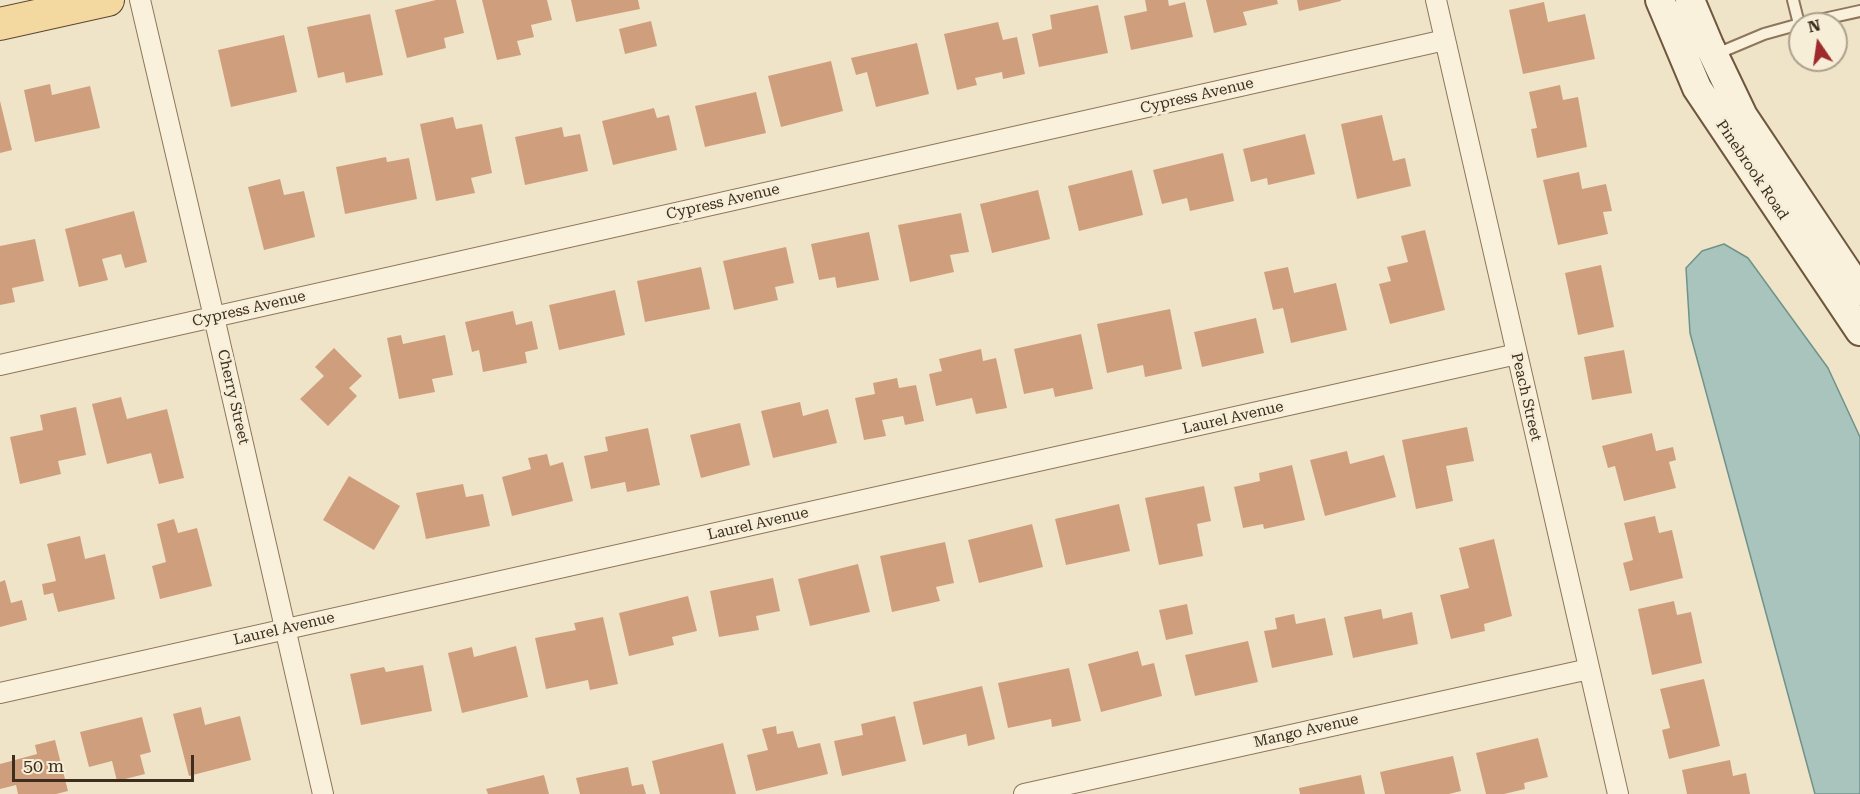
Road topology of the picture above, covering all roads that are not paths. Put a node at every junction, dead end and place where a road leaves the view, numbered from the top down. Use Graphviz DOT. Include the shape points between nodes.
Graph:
graph roads {
  1 [pos="108,0"];
  2 [pos="140,0"];
  3 [pos="1436,0"];
  4 [pos="1660,0"];
  5 [pos="1690,0"];
  6 [pos="0,24"];
  7 [pos="1788,27"];
  8 [pos="1445,40"];
  9 [pos="1714,55"];
  10 [pos="1860,291"];
  11 [pos="214,317"];
  12 [pos="1860,331"];
  13 [pos="1517,354"];
  14 [pos="0,365"];
  15 [pos="286,629"];
  16 [pos="1589,669"];
  17 [pos="0,693"];
  18 [pos="323,794"];
  19 [pos="1024,794"];
  20 [pos="1618,794"];
  1 -- 6 [label="main road"];
  2 -- 11 [label="street, Cherry Street"];
  3 -- 8 [label="street, Peach Street"];
  4 -- 12 [label="street, Pinebrook Road" via="1697,88"];
  5 -- 9 [label="street, Pinebrook Road"];
  7 -- 9 [label="lane"];
  8 -- 11 [label="street, Cypress Avenue"];
  8 -- 13 [label="street, Peach Street"];
  9 -- 10 [label="street, Pinebrook Road" via="1743,116"];
  11 -- 14 [label="street, Cypress Avenue"];
  11 -- 15 [label="street, Cherry Street"];
  13 -- 15 [label="street, Laurel Avenue"];
  13 -- 16 [label="street, Peach Street"];
  15 -- 17 [label="street, Laurel Avenue"];
  15 -- 18 [label="street, Cherry Street"];
  16 -- 19 [label="street, Mango Avenue"];
  16 -- 20 [label="street, Peach Street"];
}
